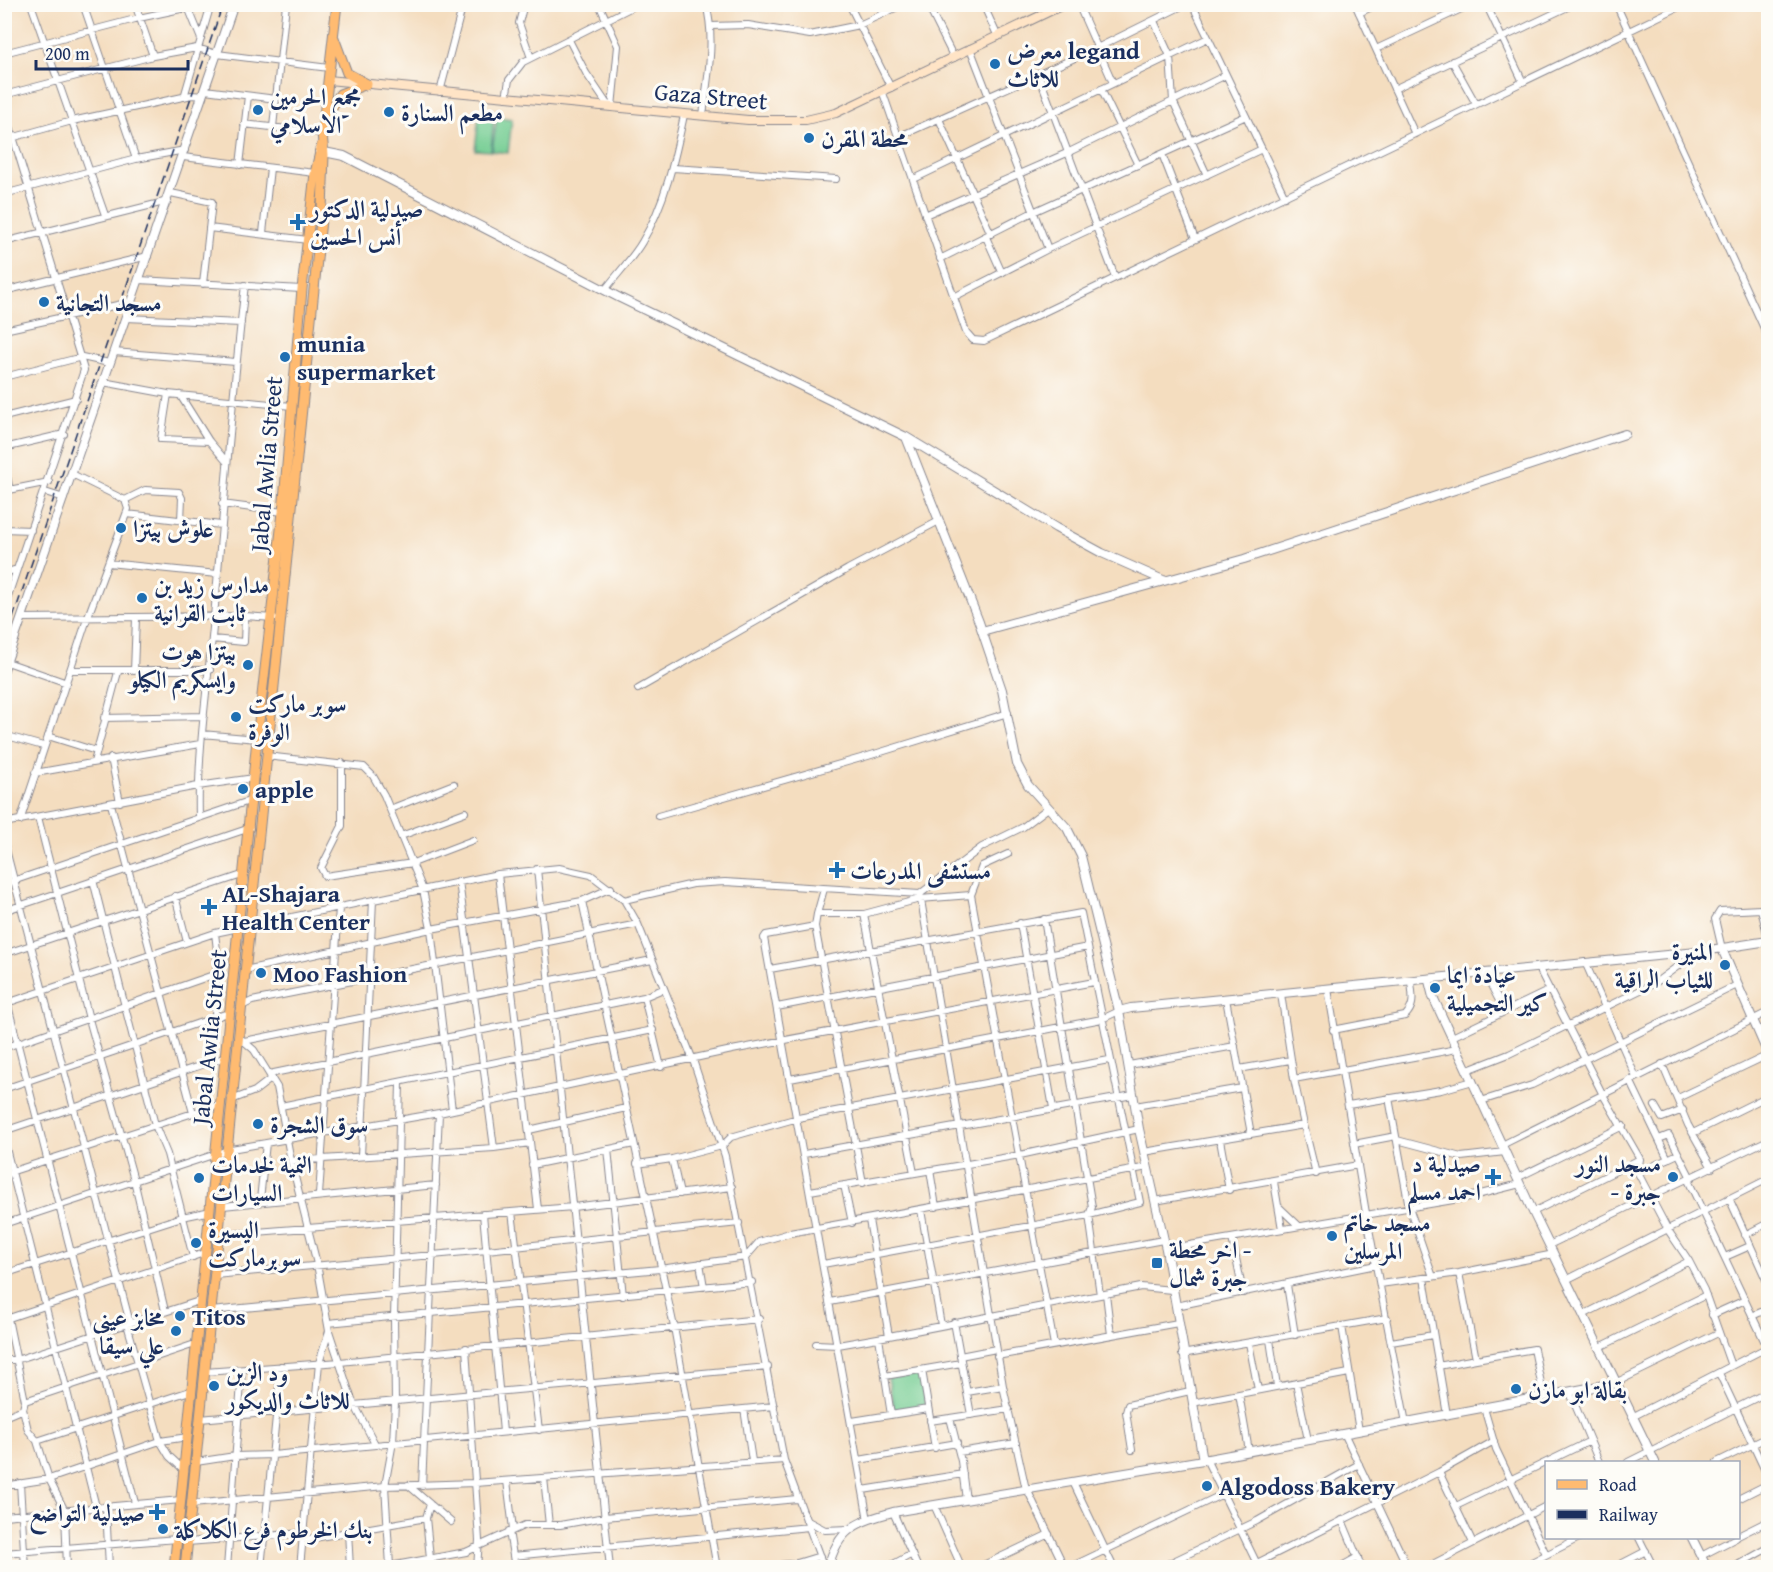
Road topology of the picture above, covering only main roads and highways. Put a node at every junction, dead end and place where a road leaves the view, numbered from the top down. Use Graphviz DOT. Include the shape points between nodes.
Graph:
graph roads {
  1 [pos="1065,4"];
  2 [pos="337,5"];
  3 [pos="333,35"];
  4 [pos="328,80"];
  5 [pos="367,84"];
  6 [pos="324,120"];
  7 [pos="321,149"];
  8 [pos="222,1153"];
  9 [pos="174,1568"];
  10 [pos="185,1568"];
  1 -- 5 [label="main road, Gaza Street" via="883,93 836,113 806,120 684,115"];
  2 -- 3 [label="main road"];
  3 -- 4 [label="main road"];
  3 -- 5 [label="main road" via="347,73"];
  4 -- 5 [label="main road, Gaza Street"];
  4 -- 6 [label="main road"];
  5 -- 6 [label="main road" via="340,94"];
  6 -- 7 [label="main road"];
  7 -- 8 [label="main road, Jabal Awlia Street" via="302,289 283,512 257,739 222,1104"];
  7 -- 8 [label="main road, Jabal Awlia Street" via="322,210 245,970 242,1039"];
  8 -- 9 [label="main road, Jabal Awlia Street" via="211,1211"];
  8 -- 10 [label="main road, Jabal Awlia Street" via="223,1206"];
}
